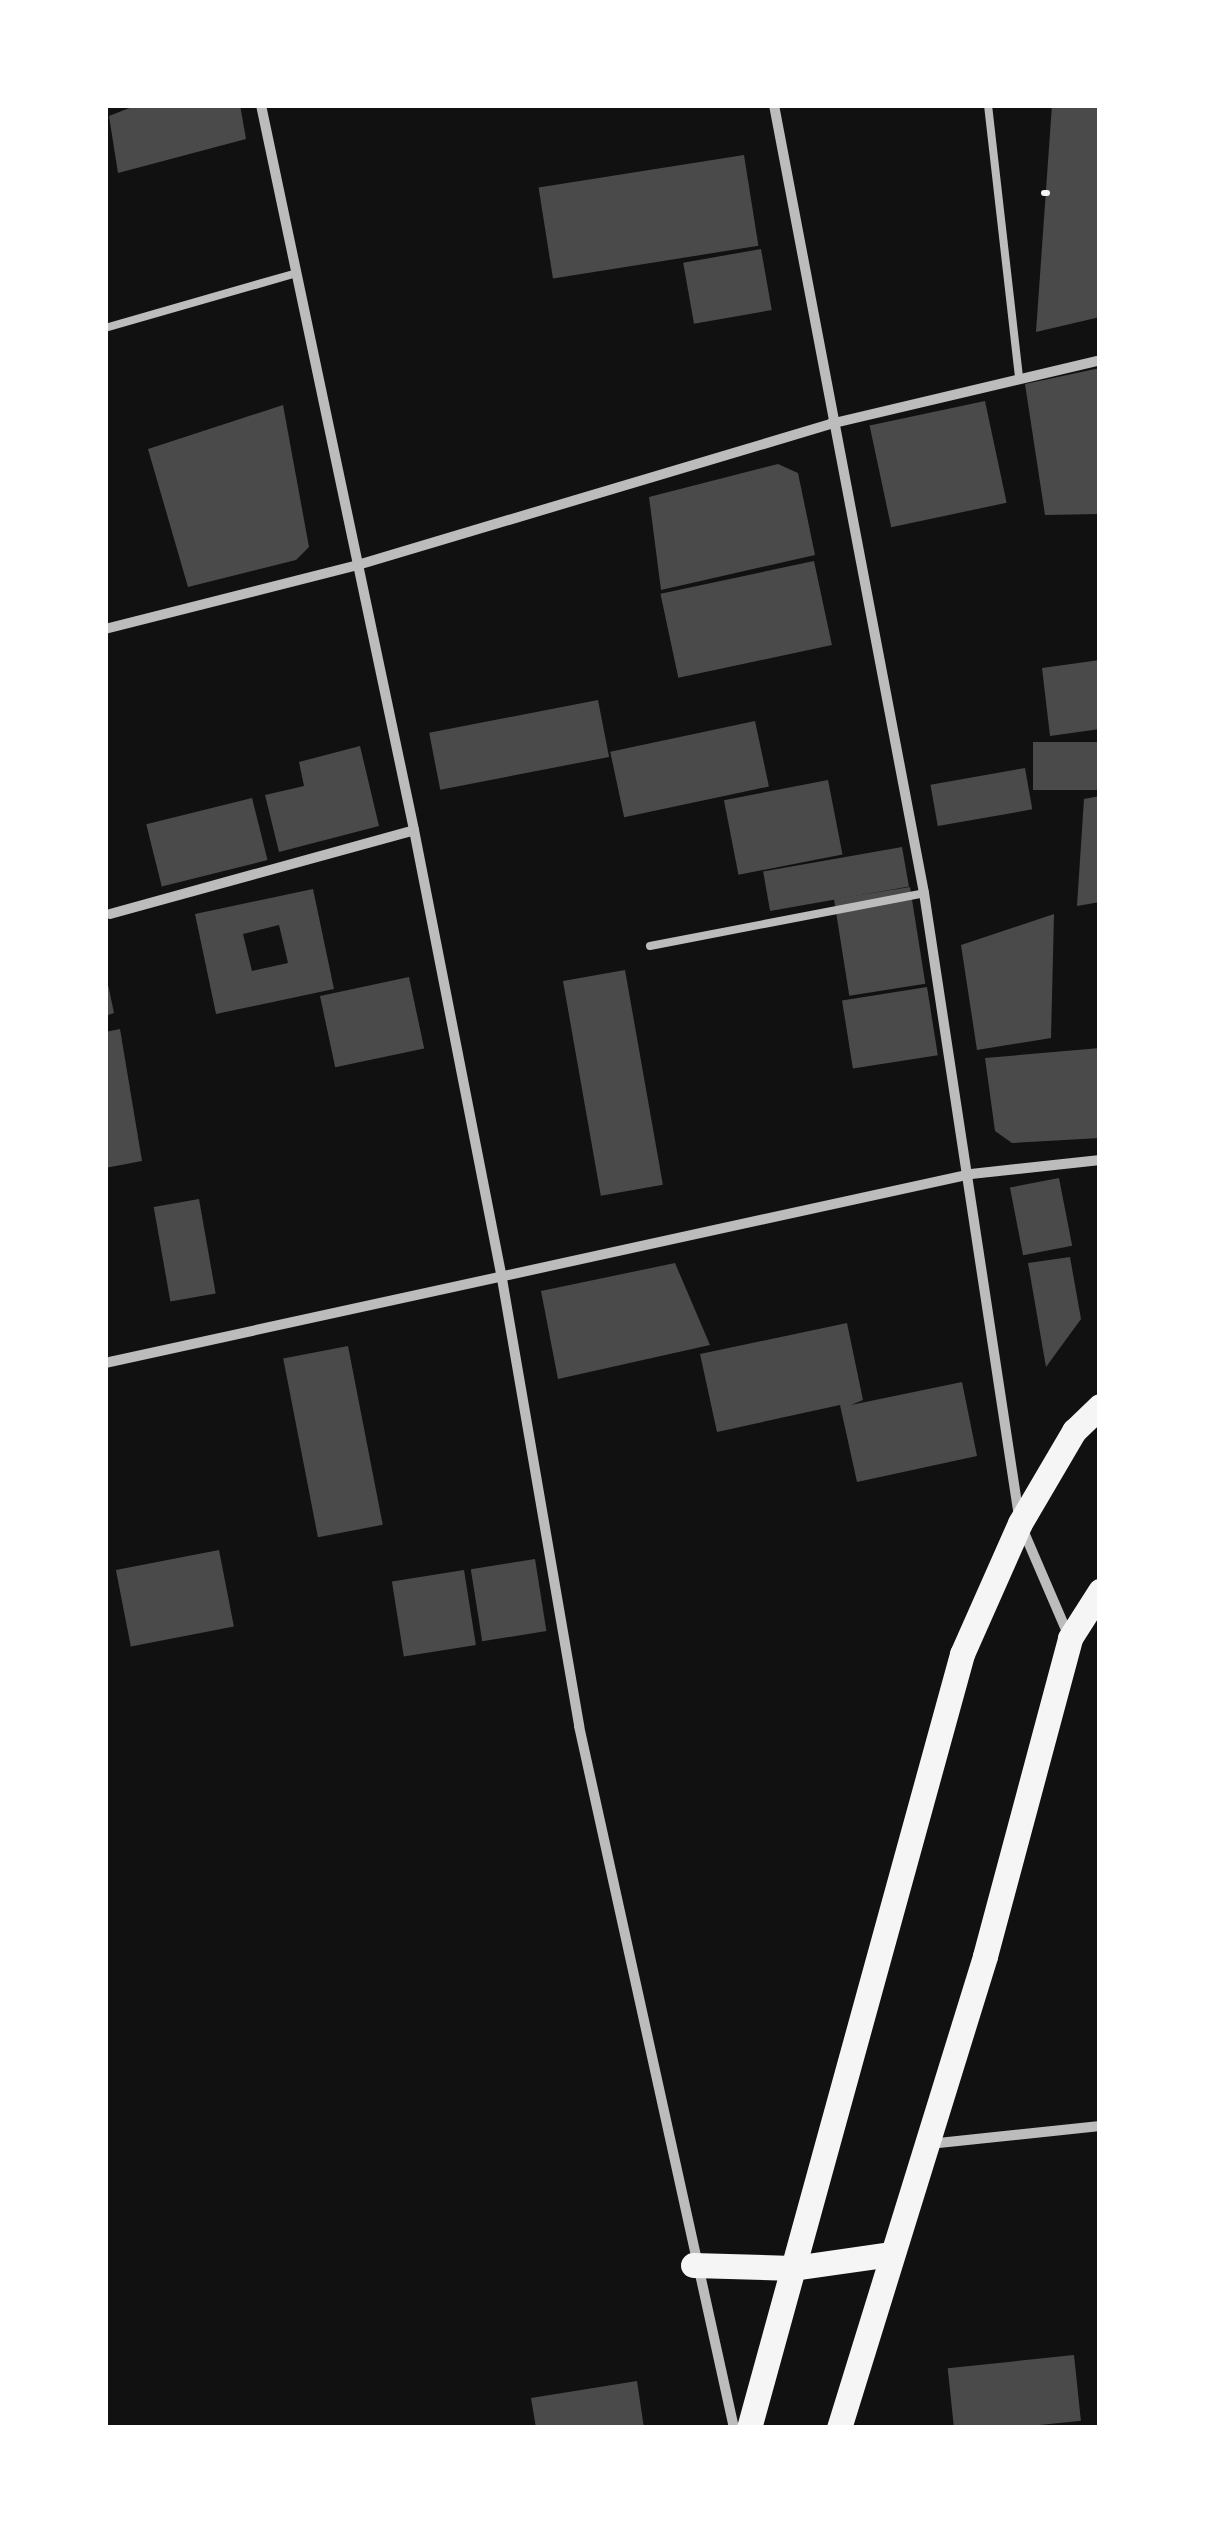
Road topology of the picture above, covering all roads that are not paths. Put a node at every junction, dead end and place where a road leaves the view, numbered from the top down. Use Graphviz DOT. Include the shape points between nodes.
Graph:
graph roads {
  1 [pos="261,105"];
  2 [pos="774,105"];
  3 [pos="988,105"];
  4 [pos="292,274"];
  5 [pos="105,328"];
  6 [pos="1100,360"];
  7 [pos="1019,374"];
  8 [pos="830,424"];
  9 [pos="360,564"];
  10 [pos="105,629"];
  11 [pos="414,830"];
  12 [pos="924,892"];
  13 [pos="110,914"];
  14 [pos="650,946"];
  15 [pos="1100,1160"];
  16 [pos="971,1174"];
  17 [pos="501,1273"];
  18 [pos="105,1362"];
  19 [pos="1100,1406"];
  20 [pos="1020,1523"];
  21 [pos="1100,1591"];
  22 [pos="1070,1638"];
  23 [pos="1100,2126"];
  24 [pos="928,2144"];
  25 [pos="890,2254"];
  26 [pos="694,2265"];
  27 [pos="793,2268"];
  28 [pos="734,2428"];
  29 [pos="750,2428"];
  30 [pos="839,2428"];
  1 -- 4 [label="street"];
  2 -- 8 [label="street"];
  3 -- 7 [label="lane"];
  4 -- 5 [label="lane"];
  4 -- 9 [label="street"];
  6 -- 7 [label="street"];
  7 -- 8 [label="street"];
  8 -- 9 [label="street"];
  8 -- 12 [label="street"];
  9 -- 10 [label="street"];
  9 -- 11 [label="street"];
  11 -- 13 [label="street"];
  11 -- 17 [label="street"];
  12 -- 14 [label="lane"];
  12 -- 16 [label="street"];
  15 -- 16 [label="street"];
  16 -- 17 [label="street"];
  16 -- 20 [label="street"];
  17 -- 18 [label="street"];
  17 -- 26 [label="street" via="579,1726"];
  19 -- 20 [label="main road" via="1074,1431"];
  20 -- 22 [label="street"];
  20 -- 27 [label="main road" via="962,1654"];
  21 -- 22 [label="main road"];
  22 -- 24 [label="main road"];
  23 -- 24 [label="street"];
  24 -- 25 [label="main road"];
  25 -- 27 [label="main road"];
  25 -- 30 [label="main road"];
  26 -- 27 [label="main road"];
  26 -- 28 [label="street"];
  27 -- 29 [label="main road"];
}
